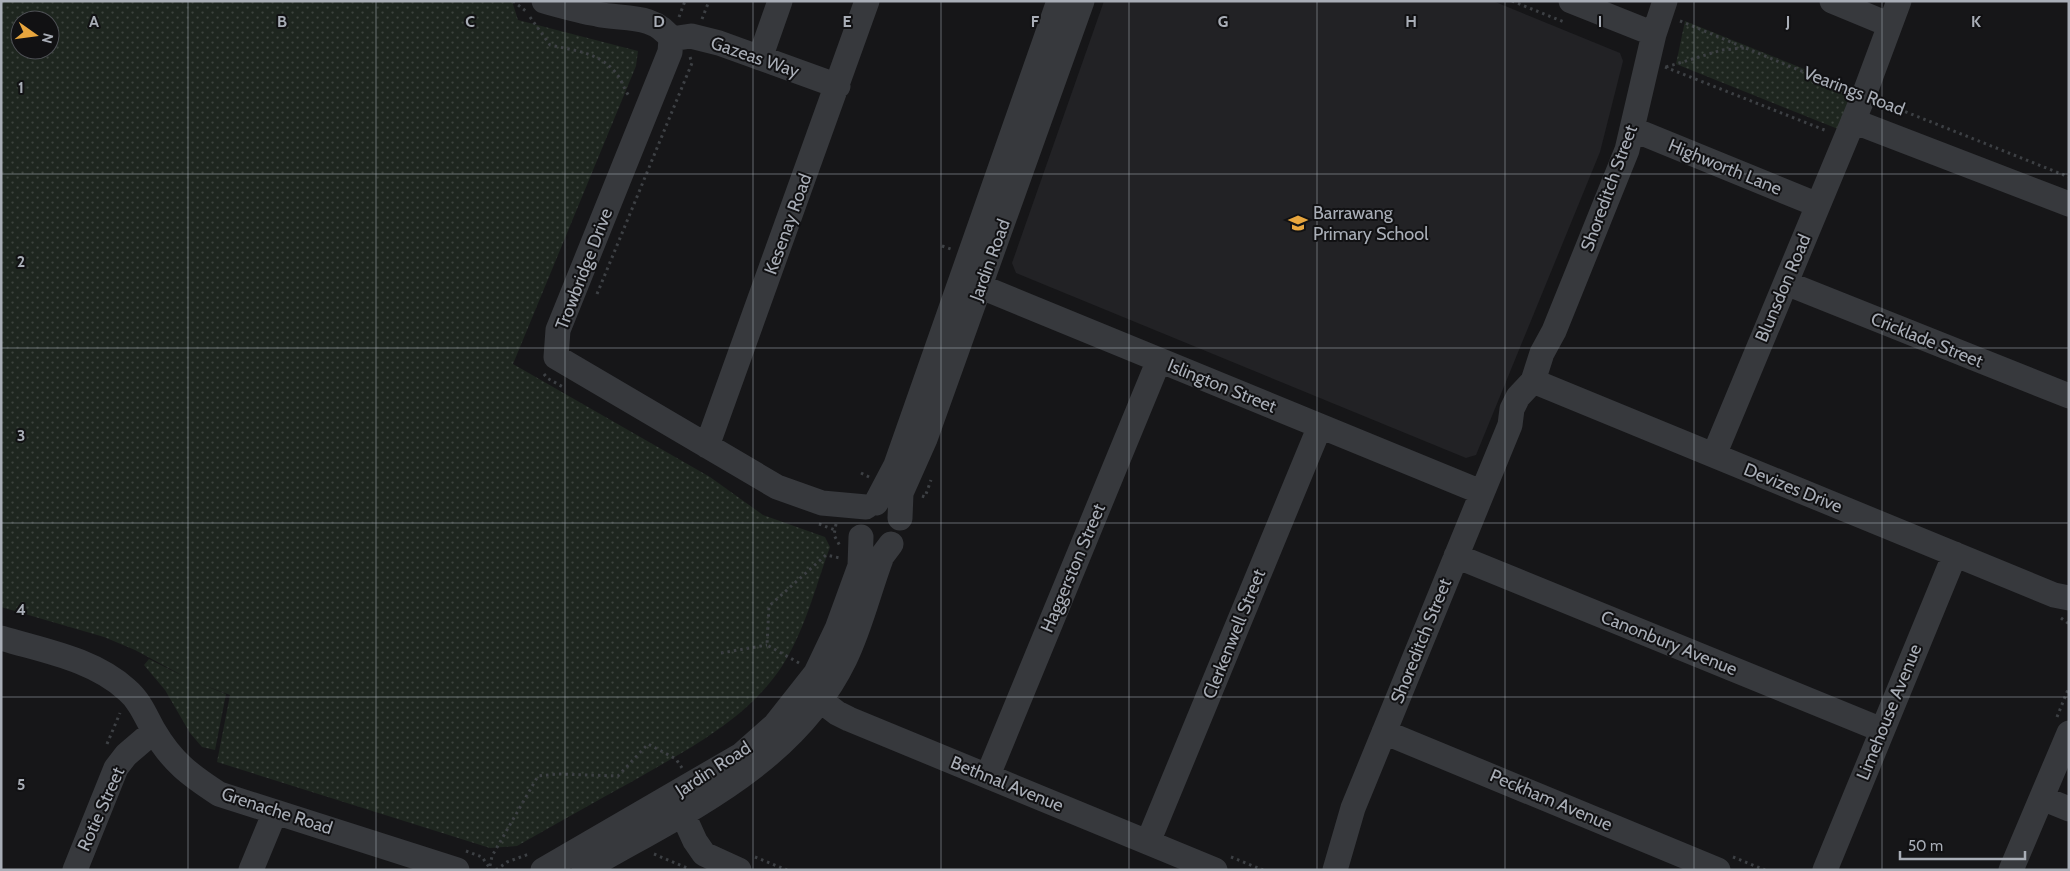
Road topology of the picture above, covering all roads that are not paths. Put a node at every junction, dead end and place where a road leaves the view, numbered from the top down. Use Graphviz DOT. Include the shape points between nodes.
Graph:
graph roads {
  1 [pos="544,1"];
  2 [pos="780,1"];
  3 [pos="867,1"];
  4 [pos="1059,1"];
  5 [pos="1082,1"];
  6 [pos="1832,1"];
  7 [pos="1899,1"];
  8 [pos="601,8"];
  9 [pos="1569,12"];
  10 [pos="1667,20"];
  11 [pos="1890,24"];
  12 [pos="676,37"];
  13 [pos="760,58"];
  14 [pos="838,86"];
  15 [pos="1853,121"];
  16 [pos="1632,128"];
  17 [pos="2069,204"];
  18 [pos="1818,205"];
  19 [pos="971,283"];
  20 [pos="1786,283"];
  21 [pos="1159,360"];
  22 [pos="1539,383"];
  23 [pos="2069,396"];
  24 [pos="1320,426"];
  25 [pos="707,446"];
  26 [pos="1714,455"];
  27 [pos="1481,492"];
  28 [pos="900,518"];
  29 [pos="859,521"];
  30 [pos="891,544"];
  31 [pos="1955,554"];
  32 [pos="1456,556"];
  33 [pos="2064,599"];
  34 [pos="1,638"];
  35 [pos="809,685"];
  36 [pos="1882,730"];
  37 [pos="154,731"];
  38 [pos="1384,732"];
  39 [pos="2069,733"];
  40 [pos="988,775"];
  41 [pos="2042,798"];
  42 [pos="678,804"];
  43 [pos="2069,809"];
  44 [pos="275,812"];
  45 [pos="1148,842"];
  46 [pos="461,860"];
  47 [pos="1338,866"];
  48 [pos="75,870"];
  49 [pos="251,870"];
  50 [pos="543,870"];
  51 [pos="584,870"];
  52 [pos="739,870"];
  53 [pos="1214,870"];
  54 [pos="1718,870"];
  55 [pos="1825,870"];
  56 [pos="2011,870"];
  1 -- 8 [label="street"];
  2 -- 13 [label="street"];
  3 -- 14 [label="street, Kesenay Road"];
  4 -- 19 [label="street, Jardin Road"];
  5 -- 19 [label="street, Jardin Road"];
  6 -- 11 [label="street"];
  7 -- 11 [label="street, Blunsdon Road"];
  8 -- 12 [label="street" via="658,25"];
  9 -- 10 [label="street"];
  10 -- 16 [label="street, Shoreditch Street" via="1662,66"];
  11 -- 15 [label="street, Blunsdon Road"];
  12 -- 13 [label="street, Gazeas Way" via="719,43"];
  12 -- 25 [label="street, Trowbridge Drive" via="558,330 556,357"];
  13 -- 14 [label="street, Gazeas Way"];
  14 -- 25 [label="street, Kesenay Road"];
  15 -- 17 [label="street, Vearings Road"];
  15 -- 18 [label="street, Blunsdon Road"];
  16 -- 18 [label="street, Highworth Lane"];
  16 -- 22 [label="street, Shoreditch Street" via="1616,178 1554,331"];
  18 -- 20 [label="street, Blunsdon Road"];
  19 -- 21 [label="street, Islington Street"];
  19 -- 28 [label="street, Jardin Road" via="925,439 901,494"];
  19 -- 29 [label="street, Jardin Road" via="896,465"];
  20 -- 23 [label="street, Cricklade Street"];
  20 -- 26 [label="street, Blunsdon Road"];
  21 -- 24 [label="street, Islington Street"];
  21 -- 40 [label="street, Haggerston Street"];
  22 -- 26 [label="street, Devizes Drive"];
  22 -- 27 [label="street, Shoreditch Street" via="1518,398 1512,409 1510,425"];
  24 -- 27 [label="street, Islington Street"];
  24 -- 45 [label="street, Clerkenwell Street"];
  25 -- 29 [label="street, Trowbridge Drive" via="820,514"];
  26 -- 31 [label="street, Devizes Drive"];
  27 -- 32 [label="street, Shoreditch Street"];
  28 -- 29 [label="street" via="893,508"];
  28 -- 30 [label="street" via="900,532"];
  29 -- 30 [label="street" via="865,542 878,547"];
  29 -- 35 [label="street, Jardin Road" via="860,566 837,629"];
  30 -- 35 [label="street, Jardin Road" via="882,556 845,659"];
  31 -- 33 [label="street, Devizes Drive"];
  31 -- 36 [label="street, Limehouse Avenue"];
  32 -- 36 [label="street, Canonbury Avenue"];
  32 -- 38 [label="street, Shoreditch Street"];
  34 -- 37 [label="street, Grenache Road" via="83,663 111,677 129,691"];
  35 -- 40 [label="street, Bethnal Avenue" via="849,719"];
  35 -- 42 [label="street, Jardin Road" via="791,736 763,761"];
  36 -- 55 [label="street, Limehouse Avenue"];
  37 -- 44 [label="street, Grenache Road" via="186,772 219,794"];
  37 -- 48 [label="street, Rotie Street" via="126,754 116,768"];
  38 -- 47 [label="street, Shoreditch Street" via="1353,808"];
  38 -- 54 [label="street, Peckham Avenue"];
  39 -- 41 [label="street"];
  40 -- 45 [label="street, Bethnal Avenue"];
  41 -- 43 [label="street"];
  41 -- 56 [label="street"];
  42 -- 50 [label="street, Jardin Road"];
  42 -- 51 [label="street, Jardin Road"];
  42 -- 52 [label="street" via="704,854"];
  44 -- 46 [label="street, Grenache Road"];
  44 -- 49 [label="street"];
  45 -- 53 [label="street, Bethnal Avenue"];
}
